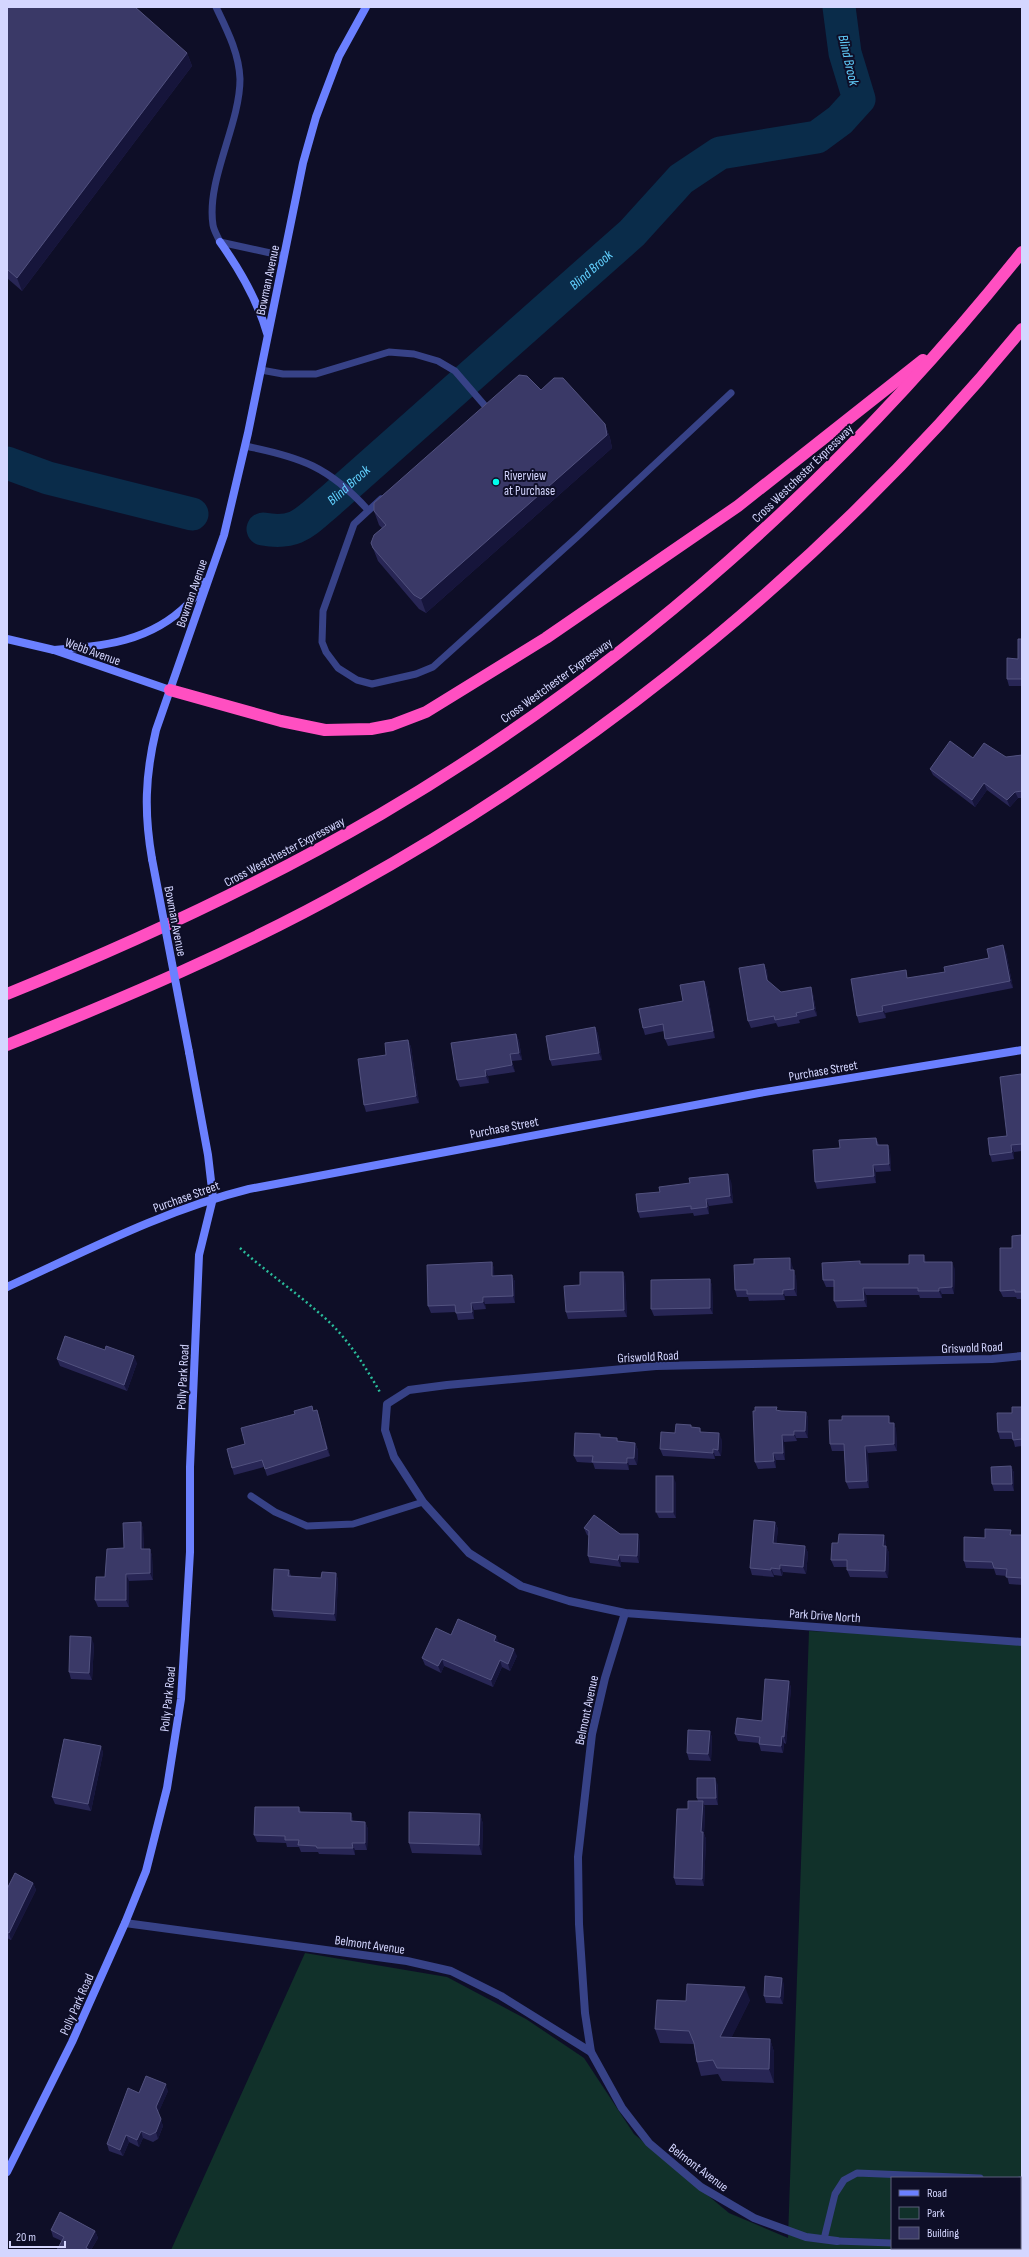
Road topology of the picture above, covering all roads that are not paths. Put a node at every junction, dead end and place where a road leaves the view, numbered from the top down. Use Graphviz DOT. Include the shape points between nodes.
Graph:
graph roads {
  1 [pos="216,7"];
  2 [pos="366,7"];
  3 [pos="220,242"];
  4 [pos="1022,252"];
  5 [pos="284,256"];
  6 [pos="1022,329"];
  7 [pos="267,336"];
  8 [pos="950,338"];
  9 [pos="261,370"];
  10 [pos="731,393"];
  11 [pos="480,412"];
  12 [pos="245,446"];
  13 [pos="386,495"];
  14 [pos="368,510"];
  15 [pos="210,575"];
  16 [pos="7,639"];
  17 [pos="54,650"];
  18 [pos="170,690"];
  19 [pos="7,994"];
  20 [pos="7,1046"];
  21 [pos="1022,1050"];
  22 [pos="213,1198"];
  23 [pos="7,1287"];
  24 [pos="1022,1356"];
  25 [pos="251,1496"];
  26 [pos="423,1502"];
  27 [pos="625,1613"];
  28 [pos="1022,1642"];
  29 [pos="125,1923"];
  30 [pos="591,2052"];
  31 [pos="7,2172"];
  32 [pos="955,2177"];
  33 [pos="824,2239"];
  34 [pos="838,2241"];
  35 [pos="891,2243"];
  36 [pos="979,2249"];
  37 [pos="993,2250"];
  1 -- 3 [label="lane" via="238,57 240,80 234,117 213,197 213,226"];
  2 -- 5 [label="street, Bowman Avenue" via="339,56 316,117 303,163"];
  3 -- 5 [label="lane"];
  3 -- 7 [label="street" via="252,293 261,312"];
  4 -- 8 [label="highway, Cross Westchester Expressway"];
  5 -- 7 [label="street, Bowman Avenue"];
  6 -- 20 [label="highway" via="917,448 818,545 690,657 570,748 438,836 318,905 158,983"];
  7 -- 9 [label="street, Bowman Avenue"];
  8 -- 18 [label="highway" via="738,506 546,638 426,712 392,725 371,729 325,730 281,722"];
  8 -- 19 [label="highway, Cross Westchester Expressway" via="859,438 761,532 659,620 526,720 383,812 266,877 139,939"];
  9 -- 11 [label="lane" via="283,374 316,374 389,352 414,354 438,361 455,370 474,394 488,405"];
  9 -- 12 [label="street, Bowman Avenue"];
  10 -- 14 [label="lane" via="577,538 433,667 416,674 372,684 357,680 338,668 322,642 323,611 354,524"];
  12 -- 14 [label="lane" via="273,452 314,466 333,476"];
  12 -- 15 [label="street, Bowman Avenue" via="224,535"];
  13 -- 14 [label="lane"];
  15 -- 17 [label="street" via="188,604 161,624 134,638 108,645"];
  15 -- 18 [label="street, Bowman Avenue"];
  16 -- 17 [label="street, Webb Avenue"];
  17 -- 18 [label="street, Webb Avenue"];
  18 -- 22 [label="street, Bowman Avenue, bridge" via="156,730 147,775 146,816 208,1155"];
  21 -- 22 [label="street, Purchase Street" via="508,1139"];
  22 -- 23 [label="street, Purchase Street" via="166,1214"];
  22 -- 29 [label="street, Polly Park Road" via="199,1256 190,1467 190,1552 181,1699 167,1788 153,1844 146,1871"];
  24 -- 26 [label="street, Griswold Road" via="992,1359 656,1366 409,1390 387,1404 385,1430 394,1457"];
  25 -- 26 [label="lane" via="275,1512 307,1526 353,1524"];
  26 -- 27 [label="street" via="469,1553 521,1586 569,1602"];
  27 -- 28 [label="street, Park Drive North"];
  27 -- 30 [label="street, Belmont Avenue" via="605,1678 592,1734 578,1857 579,1924 585,2013"];
  29 -- 30 [label="street, Belmont Avenue" via="407,1961 451,1971 501,1996"];
  29 -- 31 [label="street, Polly Park Road" via="72,2042"];
  30 -- 33 [label="street, Belmont Avenue" via="622,2108 649,2143 670,2162 702,2187 754,2218 806,2237"];
  32 -- 33 [label="lane" via="857,2173 844,2180 835,2194"];
  33 -- 34 [label="street, Belmont Avenue"];
  34 -- 35 [label="lane"];
  36 -- 37 [label="lane"];
}
